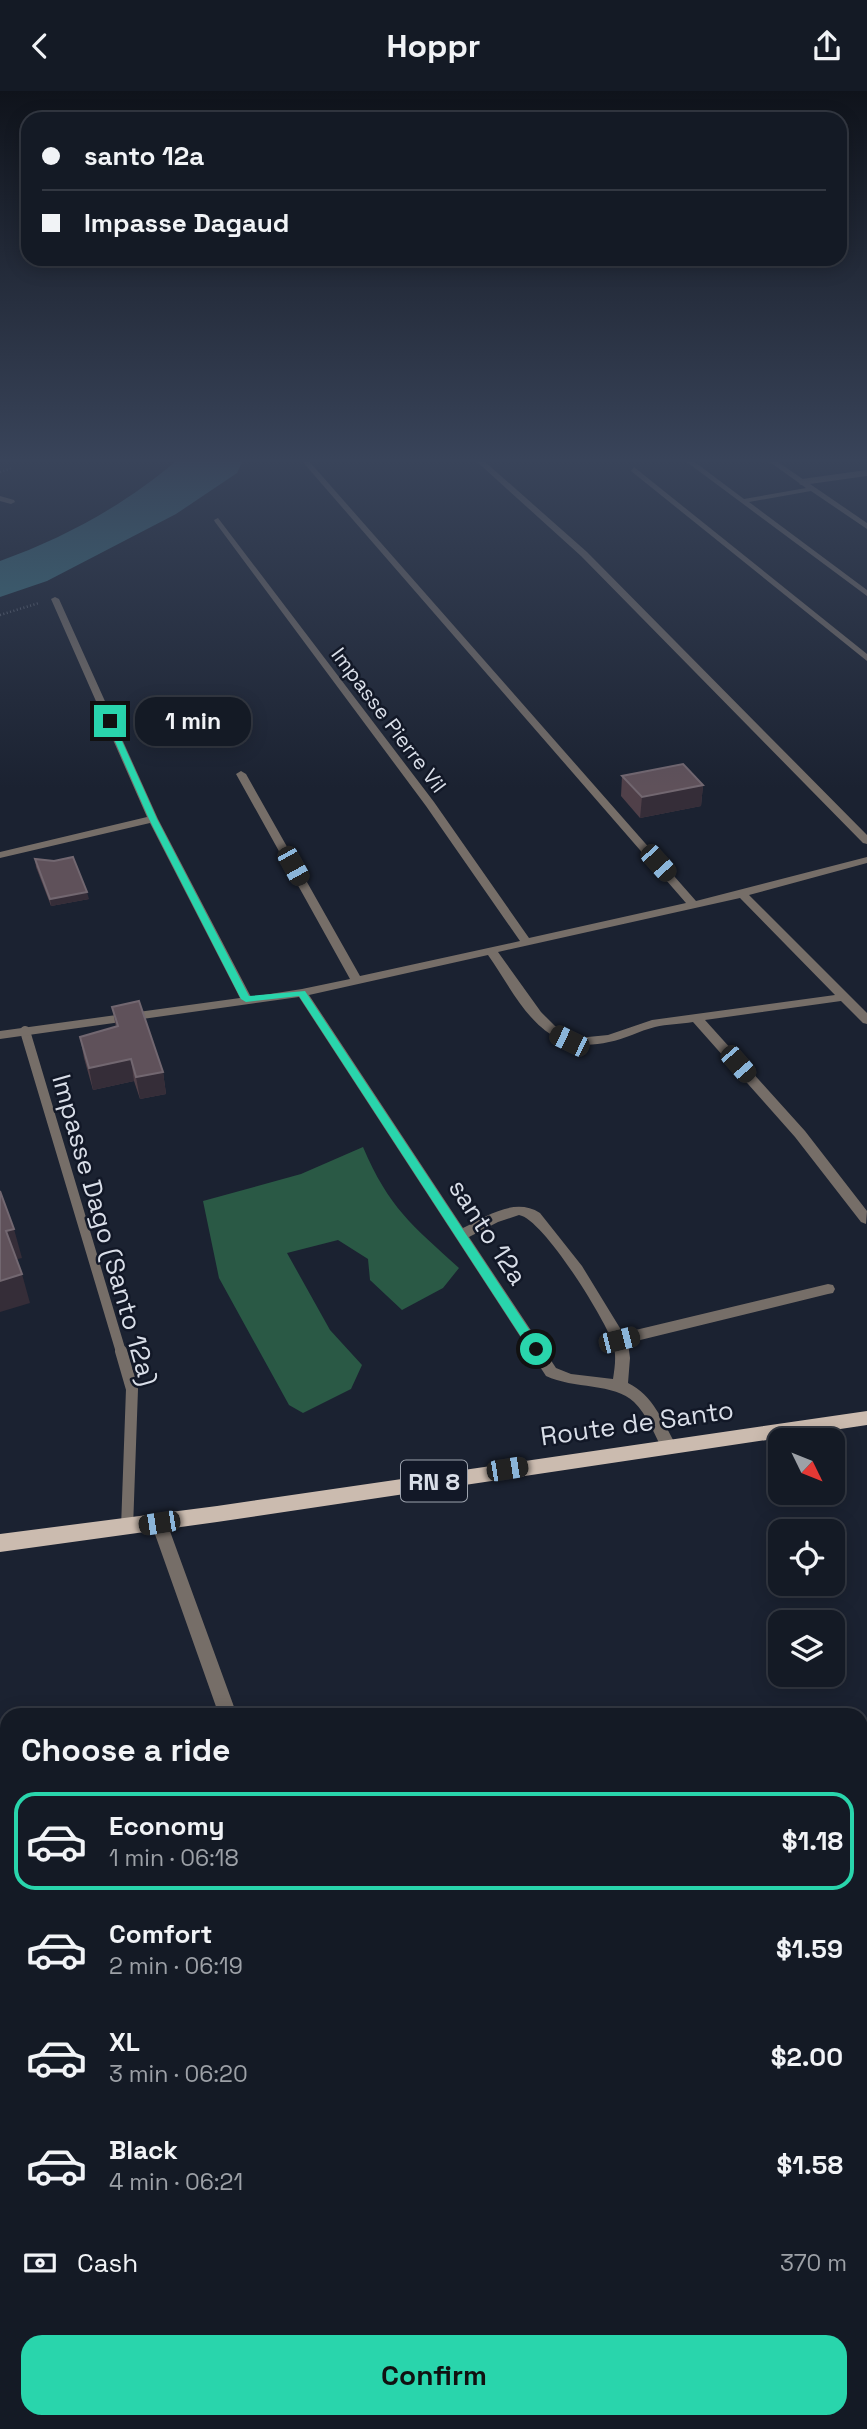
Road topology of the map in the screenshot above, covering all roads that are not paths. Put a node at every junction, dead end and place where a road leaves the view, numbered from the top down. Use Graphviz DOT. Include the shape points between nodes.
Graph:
graph roads {
  1 [pos="255,569"];
  2 [pos="399,569"];
  3 [pos="599,569"];
  4 [pos="758,569"];
  5 [pos="834,569"];
  6 [pos="867,594"];
  7 [pos="55,599"];
  8 [pos="867,657"];
  9 [pos="241,774"];
  10 [pos="153,819"];
  11 [pos="867,841"];
  12 [pos="0,855"];
  13 [pos="867,860"];
  14 [pos="742,894"];
  15 [pos="693,904"];
  16 [pos="527,943"];
  17 [pos="491,951"];
  18 [pos="357,981"];
  19 [pos="302,993"];
  20 [pos="844,997"];
  21 [pos="246,999"];
  22 [pos="695,1018"];
  23 [pos="867,1020"];
  24 [pos="24,1031"];
  25 [pos="0,1035"];
  26 [pos="866,1219"];
  27 [pos="461,1235"];
  28 [pos="828,1289"];
  29 [pos="619,1340"];
  30 [pos="620,1385"];
  31 [pos="867,1418"];
  32 [pos="668,1445"];
  33 [pos="159,1523"];
  34 [pos="127,1528"];
  35 [pos="0,1543"];
  36 [pos="225,1708"];
  1 -- 16 [label="street, Impasse Pierre Vil"];
  2 -- 15 [label="street"];
  3 -- 11 [label="street"];
  4 -- 8 [label="street"];
  5 -- 6 [label="street"];
  7 -- 10 [label="street"];
  9 -- 18 [label="street"];
  10 -- 12 [label="street"];
  10 -- 21 [label="street"];
  13 -- 14 [label="street"];
  14 -- 15 [label="street"];
  14 -- 20 [label="street"];
  15 -- 16 [label="street"];
  16 -- 17 [label="street"];
  17 -- 18 [label="street"];
  17 -- 22 [label="street" via="540,1017 556,1035 569,1041"];
  18 -- 19 [label="street"];
  19 -- 21 [label="street"];
  19 -- 27 [label="street, santo 12a"];
  20 -- 22 [label="street"];
  20 -- 23 [label="street"];
  21 -- 24 [label="street"];
  22 -- 26 [label="street" via="800,1134"];
  24 -- 25 [label="street"];
  24 -- 34 [label="lane, Impasse Dago (Santo 12a)" via="132,1389"];
  27 -- 29 [label="street" via="517,1210 532,1212 610,1319"];
  27 -- 30 [label="street, santo 12a" via="551,1372 561,1378"];
  28 -- 29 [label="street"];
  29 -- 30 [label="street" via="624,1355"];
  30 -- 32 [label="street" via="637,1396"];
  31 -- 32 [label="main road, Route de Santo / RN 8"];
  32 -- 33 [label="main road, Route de Santo / RN 8"];
  33 -- 34 [label="main road, Route de Santo / RN 8"];
  33 -- 36 [label="street"];
  34 -- 35 [label="main road, Route de Santo / RN 8"];
}
